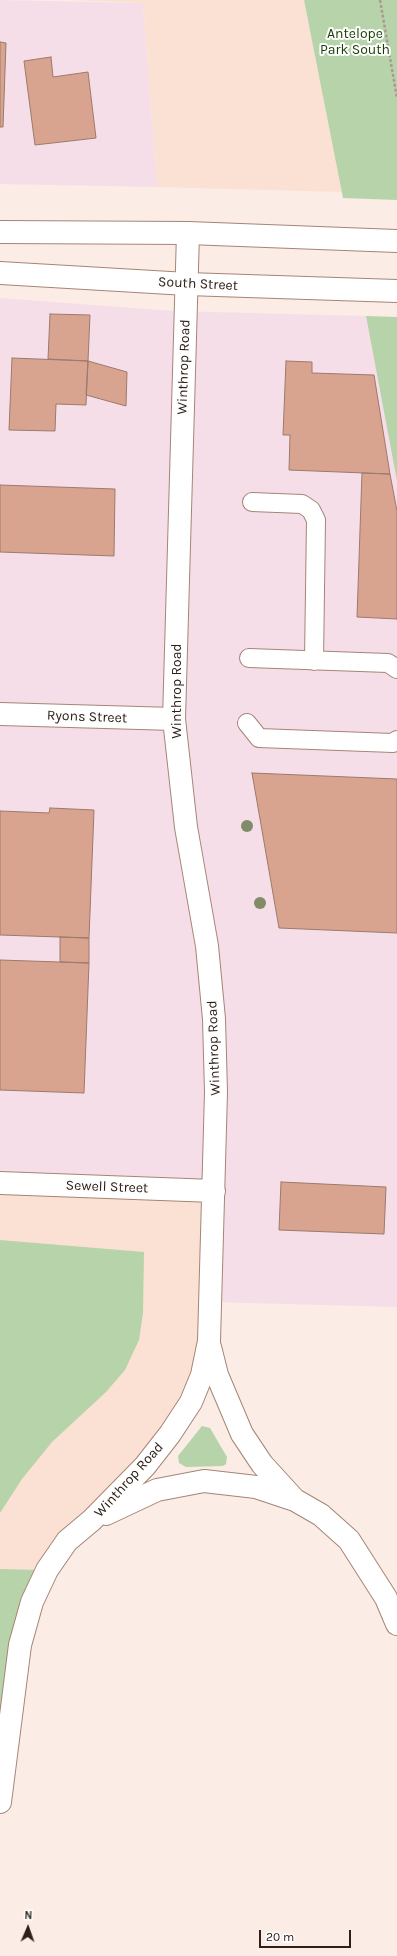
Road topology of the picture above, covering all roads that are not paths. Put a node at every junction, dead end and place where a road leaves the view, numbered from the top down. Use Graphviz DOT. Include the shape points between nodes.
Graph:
graph roads {
  1 [pos="0,232"];
  2 [pos="188,233"];
  3 [pos="397,241"];
  4 [pos="0,272"];
  5 [pos="187,284"];
  6 [pos="397,291"];
  7 [pos="252,502"];
  8 [pos="249,658"];
  9 [pos="314,660"];
  10 [pos="397,669"];
  11 [pos="0,714"];
  12 [pos="174,719"];
  13 [pos="248,724"];
  14 [pos="397,740"];
  15 [pos="0,1183"];
  16 [pos="214,1191"];
  17 [pos="209,1341"];
  18 [pos="295,1500"];
  19 [pos="92,1520"];
  20 [pos="397,1624"];
  21 [pos="0,1802"];
  1 -- 2 [label="street"];
  2 -- 3 [label="street"];
  2 -- 5 [label="street, Winthrop Road"];
  4 -- 5 [label="street, South Street"];
  5 -- 6 [label="street, South Street"];
  5 -- 12 [label="street, Winthrop Road"];
  7 -- 9 [label="lane" via="302,504 311,510 316,520"];
  8 -- 9 [label="lane"];
  9 -- 10 [label="lane" via="388,663"];
  11 -- 12 [label="street, Ryons Street"];
  12 -- 16 [label="street, Winthrop Road" via="186,827 212,992 216,1092"];
  13 -- 14 [label="lane" via="259,738 393,743"];
  15 -- 16 [label="street, Sewell Street"];
  16 -- 17 [label="street, Winthrop Road"];
  17 -- 18 [label="street" via="216,1375 242,1434 262,1464"];
  17 -- 19 [label="street, Winthrop Road" via="202,1375 191,1402 145,1466"];
  18 -- 19 [label="street" via="256,1487 204,1481 157,1490"];
  18 -- 20 [label="street" via="321,1515 349,1540 386,1598"];
  19 -- 21 [label="street, Winthrop Road" via="67,1541 46,1570 32,1602 20,1645"];
}
